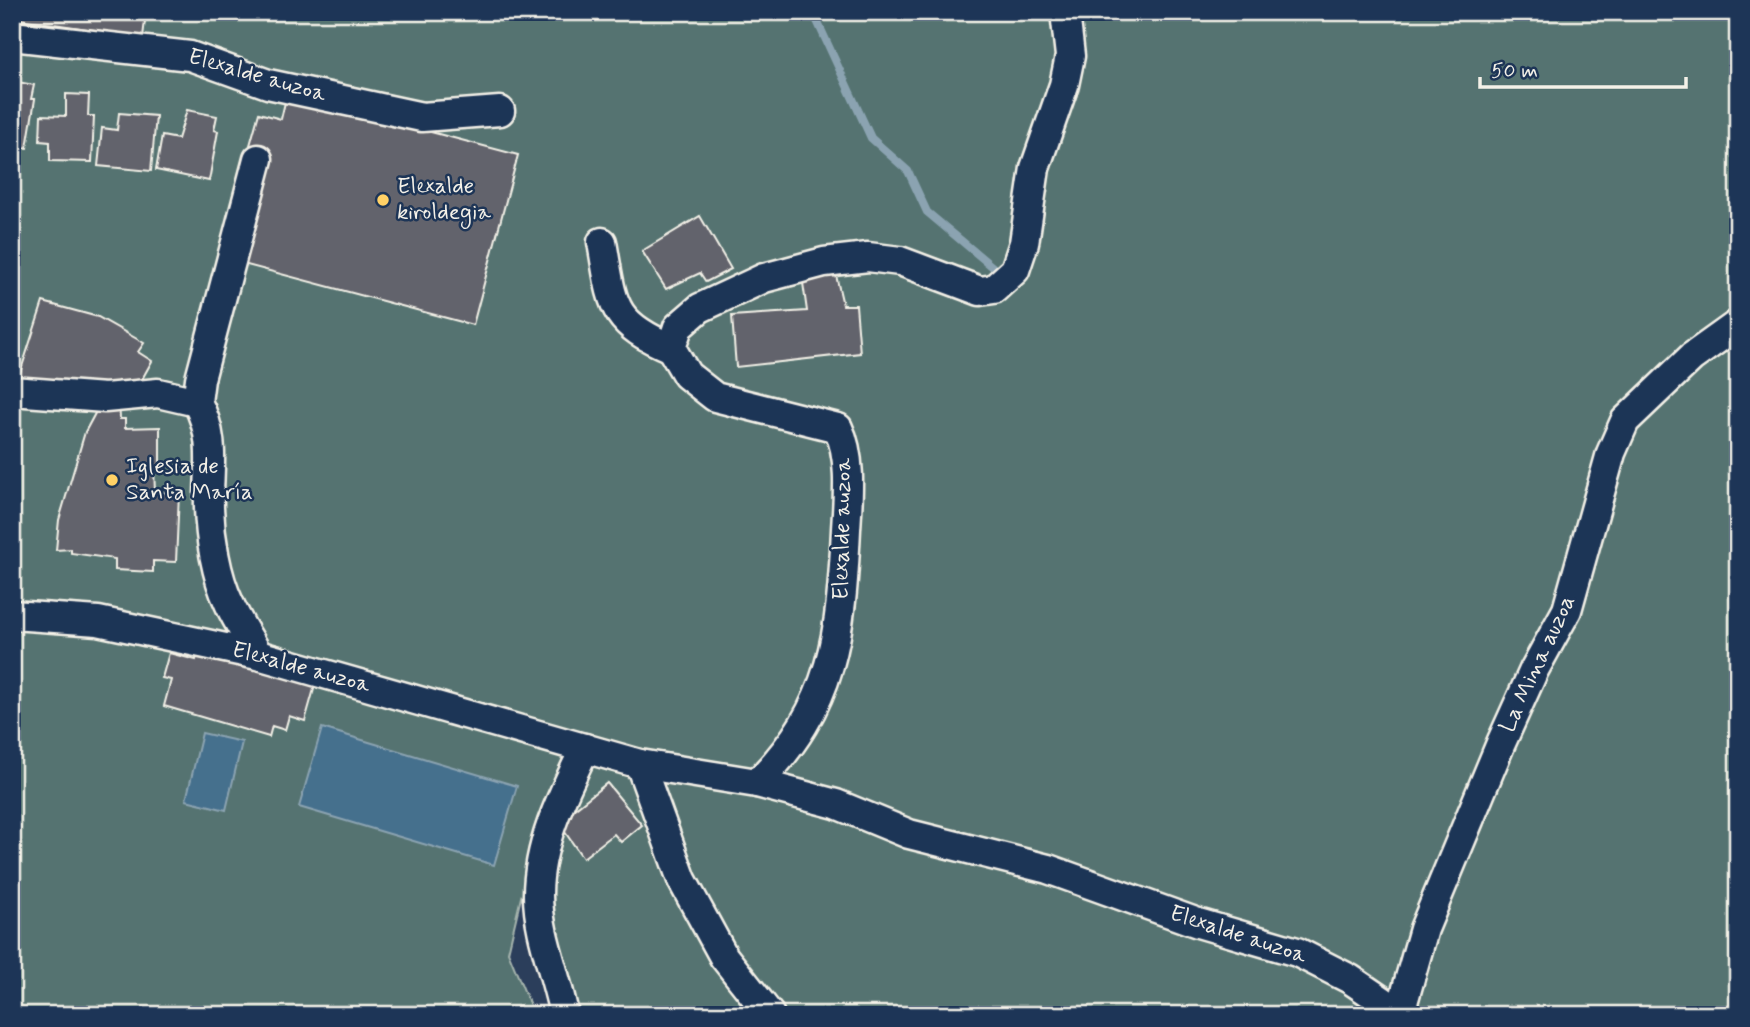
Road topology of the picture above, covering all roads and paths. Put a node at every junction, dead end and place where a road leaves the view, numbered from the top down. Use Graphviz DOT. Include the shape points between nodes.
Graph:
graph roads {
  1 [pos="1065,12"];
  2 [pos="12,36"];
  3 [pos="500,111"];
  4 [pos="258,159"];
  5 [pos="602,242"];
  6 [pos="1738,324"];
  7 [pos="671,348"];
  8 [pos="12,391"];
  9 [pos="197,402"];
  10 [pos="12,615"];
  11 [pos="258,654"];
  12 [pos="584,748"];
  13 [pos="640,764"];
  14 [pos="757,783"];
  15 [pos="1389,1010"];
  16 [pos="564,1015"];
  17 [pos="770,1015"];
  1 -- 7 [label="street" via="1070,56 1035,168 1024,243 1015,270 994,289 979,291 900,261 868,257 824,262 764,278 700,308 678,327"];
  2 -- 3 [label="street, Elexalde auzoa" via="190,56 268,84 422,117"];
  4 -- 9 [label="street"];
  5 -- 7 [label="street" via="612,300 625,323"];
  6 -- 15 [label="street, La Mina auzoa" via="1692,357 1625,421 1611,453 1567,610 1496,755"];
  7 -- 14 [label="street, Elexalde auzoa" via="687,375 715,397 814,420 838,428 843,437 848,486 845,553 842,607 831,667 780,760"];
  8 -- 9 [label="street" via="105,398 158,393"];
  9 -- 11 [label="street" via="209,424 213,544 228,601"];
  10 -- 11 [label="street, Elexalde auzoa" via="98,621"];
  11 -- 12 [label="street, Elexalde auzoa"];
  12 -- 13 [label="street, Elexalde auzoa"];
  12 -- 16 [label="street" via="557,807 542,856 538,895"];
  13 -- 14 [label="street, Elexalde auzoa"];
  13 -- 17 [label="street" via="682,880 724,957"];
  14 -- 15 [label="street, Elexalde auzoa" via="836,804 909,834 1048,869 1198,923 1297,952 1350,979"];
}
